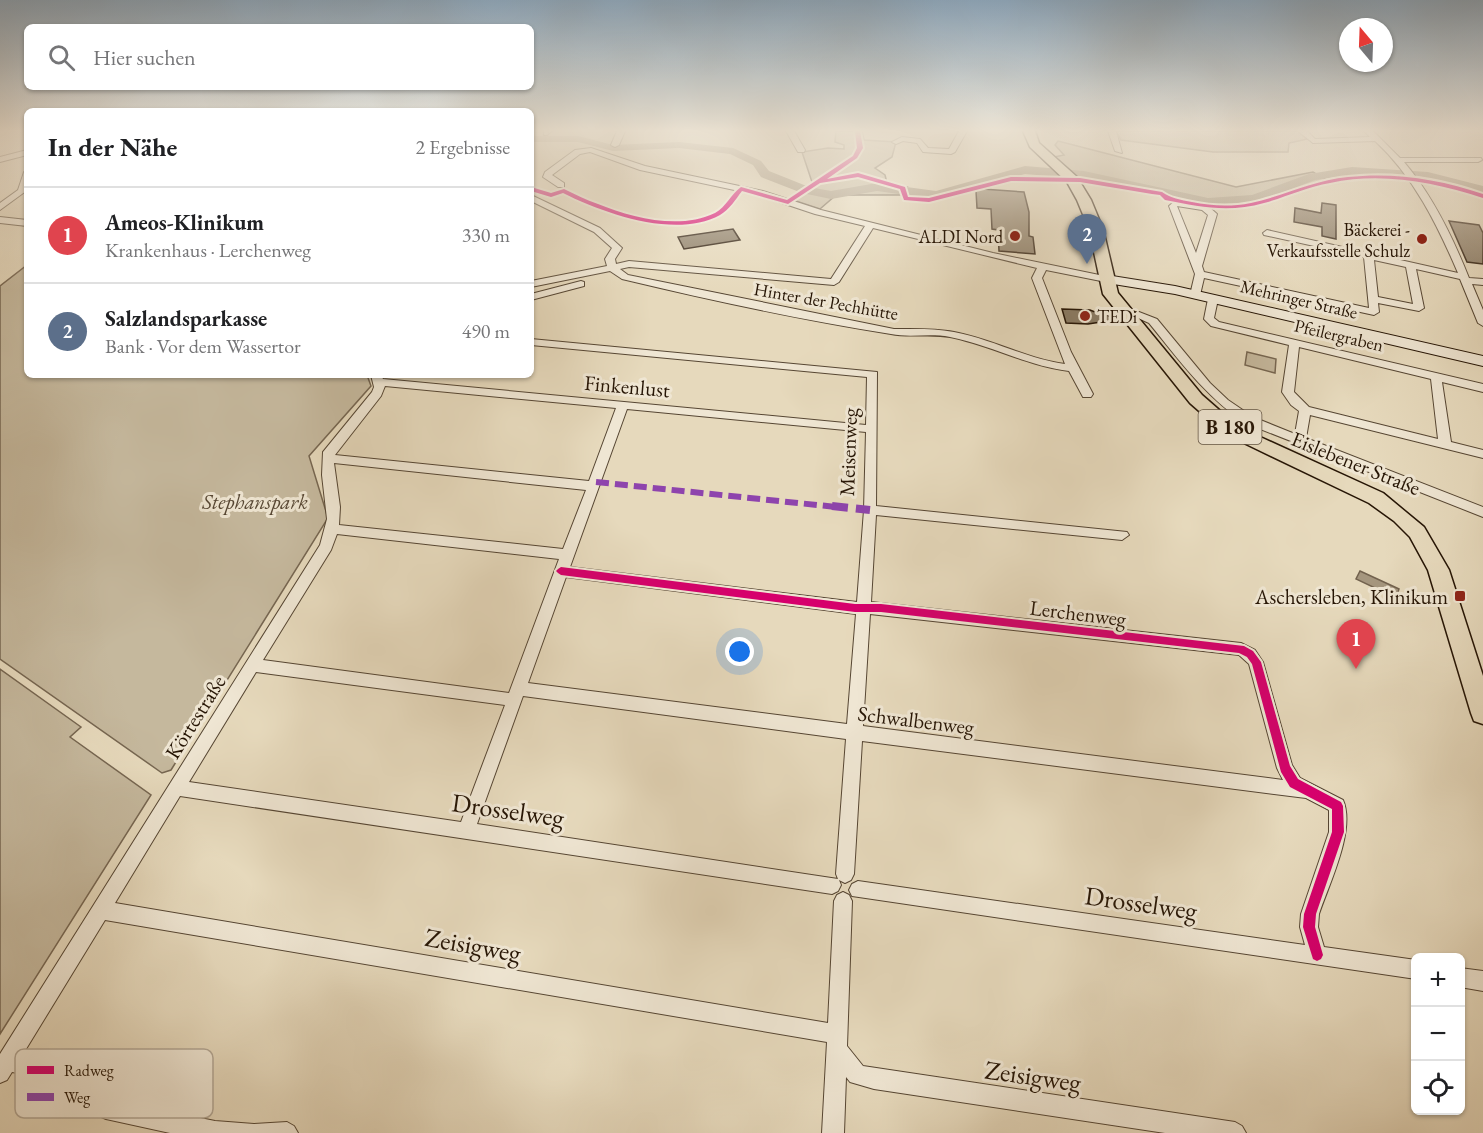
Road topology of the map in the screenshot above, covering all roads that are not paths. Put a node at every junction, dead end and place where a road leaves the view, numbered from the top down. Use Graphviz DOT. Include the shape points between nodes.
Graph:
graph roads {
  1 [pos="24,184"];
  2 [pos="717,184"];
  3 [pos="1072,184"];
  4 [pos="1414,184"];
  5 [pos="534,199"];
  6 [pos="0,207"];
  7 [pos="0,220"];
  8 [pos="24,223"];
  9 [pos="871,224"];
  10 [pos="1267,233"];
  11 [pos="1369,257"];
  12 [pos="1410,266"];
  13 [pos="1042,268"];
  14 [pos="1198,270"];
  15 [pos="616,271"];
  16 [pos="1466,278"];
  17 [pos="1106,279"];
  18 [pos="1483,282"];
  19 [pos="534,284"];
  20 [pos="1195,295"];
  21 [pos="534,296"];
  22 [pos="1213,299"];
  23 [pos="1372,299"];
  24 [pos="1128,316"];
  25 [pos="1483,322"];
  26 [pos="534,342"];
  27 [pos="1294,344"];
  28 [pos="1483,361"];
  29 [pos="1070,368"];
  30 [pos="1436,376"];
  31 [pos="381,378"];
  32 [pos="390,378"];
  33 [pos="1483,388"];
  34 [pos="1088,394"];
  35 [pos="623,405"];
  36 [pos="1305,410"];
  37 [pos="872,429"];
  38 [pos="1300,441"];
  39 [pos="1445,445"];
  40 [pos="1483,454"];
  41 [pos="328,458"];
  42 [pos="593,486"];
  43 [pos="870,510"];
  44 [pos="1483,512"];
  45 [pos="334,529"];
  46 [pos="1122,535"];
  47 [pos="567,555"];
  48 [pos="561,571"];
  49 [pos="864,608"];
  50 [pos="252,665"];
  51 [pos="518,695"];
  52 [pos="1483,713"];
  53 [pos="856,734"];
  54 [pos="176,788"];
  55 [pos="1306,792"];
  56 [pos="466,831"];
  57 [pos="844,888"];
  58 [pos="100,910"];
  59 [pos="1317,955"];
  60 [pos="1411,969"];
  61 [pos="1465,978"];
  62 [pos="1483,981"];
  63 [pos="836,1041"];
  64 [pos="15,1049"];
  65 [pos="15,1049"];
  66 [pos="4,1067"];
  67 [pos="149,1118"];
  68 [pos="250,1133"];
  69 [pos="257,1133"];
  70 [pos="287,1133"];
  71 [pos="833,1133"];
  72 [pos="1235,1133"];
  1 -- 6 [label="street" via="22,191"];
  2 -- 9 [label="street"];
  3 -- 17 [label="main road, Eislebener Straße / B 180" via="1093,219"];
  4 -- 16 [label="street"];
  5 -- 15 [label="street" via="597,230 617,248 610,259"];
  7 -- 8 [label="street"];
  9 -- 13 [label="street"];
  9 -- 15 [label="street" via="834,282 629,264"];
  10 -- 11 [label="street"];
  11 -- 12 [label="street"];
  11 -- 23 [label="street"];
  12 -- 16 [label="street"];
  12 -- 23 [label="street" via="1419,308"];
  13 -- 17 [label="street"];
  13 -- 29 [label="street" via="1037,278"];
  14 -- 14 [label="street" via="1213,214 1205,208 1176,203 1173,206"];
  14 -- 20 [label="street"];
  14 -- 23 [label="street, Pfeilergraben" via="1374,312"];
  15 -- 19 [label="street"];
  15 -- 21 [label="street"];
  15 -- 29 [label="street, Hinter der Pechhütte" via="790,313 894,332 955,335 1047,365"];
  16 -- 18 [label="street"];
  16 -- 25 [label="street"];
  17 -- 20 [label="main road, Mehringer Straße"];
  17 -- 24 [label="main road, Eislebener Straße / B 180" via="1111,294"];
  20 -- 22 [label="main road, Mehringer Straße"];
  22 -- 27 [label="street, Pfeilergraben" via="1211,322"];
  22 -- 28 [label="main road, Mehringer Straße"];
  24 -- 38 [label="street, Eislebener Straße" via="1139,315 1152,321 1230,407 1249,420"];
  24 -- 52 [label="main road, Eislebener Straße / B 180" via="1188,390 1220,420 1271,450 1364,491 1409,523 1438,570"];
  26 -- 37 [label="street, Meisenweg" via="873,374"];
  27 -- 30 [label="street, Pfeilergraben"];
  27 -- 36 [label="street" via="1288,392"];
  29 -- 34 [label="street"];
  30 -- 33 [label="street, Pfeilergraben"];
  30 -- 39 [label="street"];
  31 -- 41 [label="street" via="377,393 334,444"];
  32 -- 35 [label="street, Finkenlust"];
  35 -- 37 [label="street, Finkenlust"];
  35 -- 42 [label="street"];
  36 -- 38 [label="street"];
  36 -- 39 [label="street"];
  37 -- 43 [label="street, Meisenweg"];
  38 -- 44 [label="street, Eislebener Straße"];
  39 -- 40 [label="street"];
  41 -- 42 [label="street"];
  41 -- 45 [label="street"];
  42 -- 47 [label="street"];
  43 -- 46 [label="street"];
  43 -- 49 [label="street, Meisenweg"];
  45 -- 47 [label="street"];
  45 -- 50 [label="street, Körtestraße"];
  47 -- 48 [label="street"];
  48 -- 49 [label="street, Lerchenweg"];
  48 -- 51 [label="street"];
  49 -- 53 [label="street, Meisenweg"];
  49 -- 55 [label="street, Lerchenweg" via="1241,649 1256,662 1285,768 1294,783"];
  50 -- 51 [label="street, Schwalbenweg"];
  50 -- 54 [label="street, Körtestraße"];
  51 -- 53 [label="street, Schwalbenweg"];
  51 -- 56 [label="street"];
  53 -- 55 [label="street, Schwalbenweg"];
  53 -- 57 [label="street, Meisenweg"];
  54 -- 56 [label="street, Drosselweg"];
  54 -- 58 [label="street, Körtestraße"];
  55 -- 59 [label="street, Lerchenweg" via="1337,806 1339,818 1338,832 1310,914 1309,927"];
  56 -- 57 [label="street, Drosselweg"];
  57 -- 59 [label="street, Drosselweg"];
  57 -- 63 [label="street, Meisenweg"];
  58 -- 63 [label="street, Zeisigweg"];
  58 -- 65 [label="street, Körtestraße"];
  59 -- 60 [label="street, Drosselweg"];
  61 -- 62 [label="street"];
  63 -- 71 [label="street, Meisenweg"];
  63 -- 72 [label="street, Zeisigweg" via="857,1075 874,1079"];
  64 -- 66 [label="street, Körtestraße"];
  67 -- 68 [label="street" via="215,1132"];
  69 -- 70 [label="street"];
}
